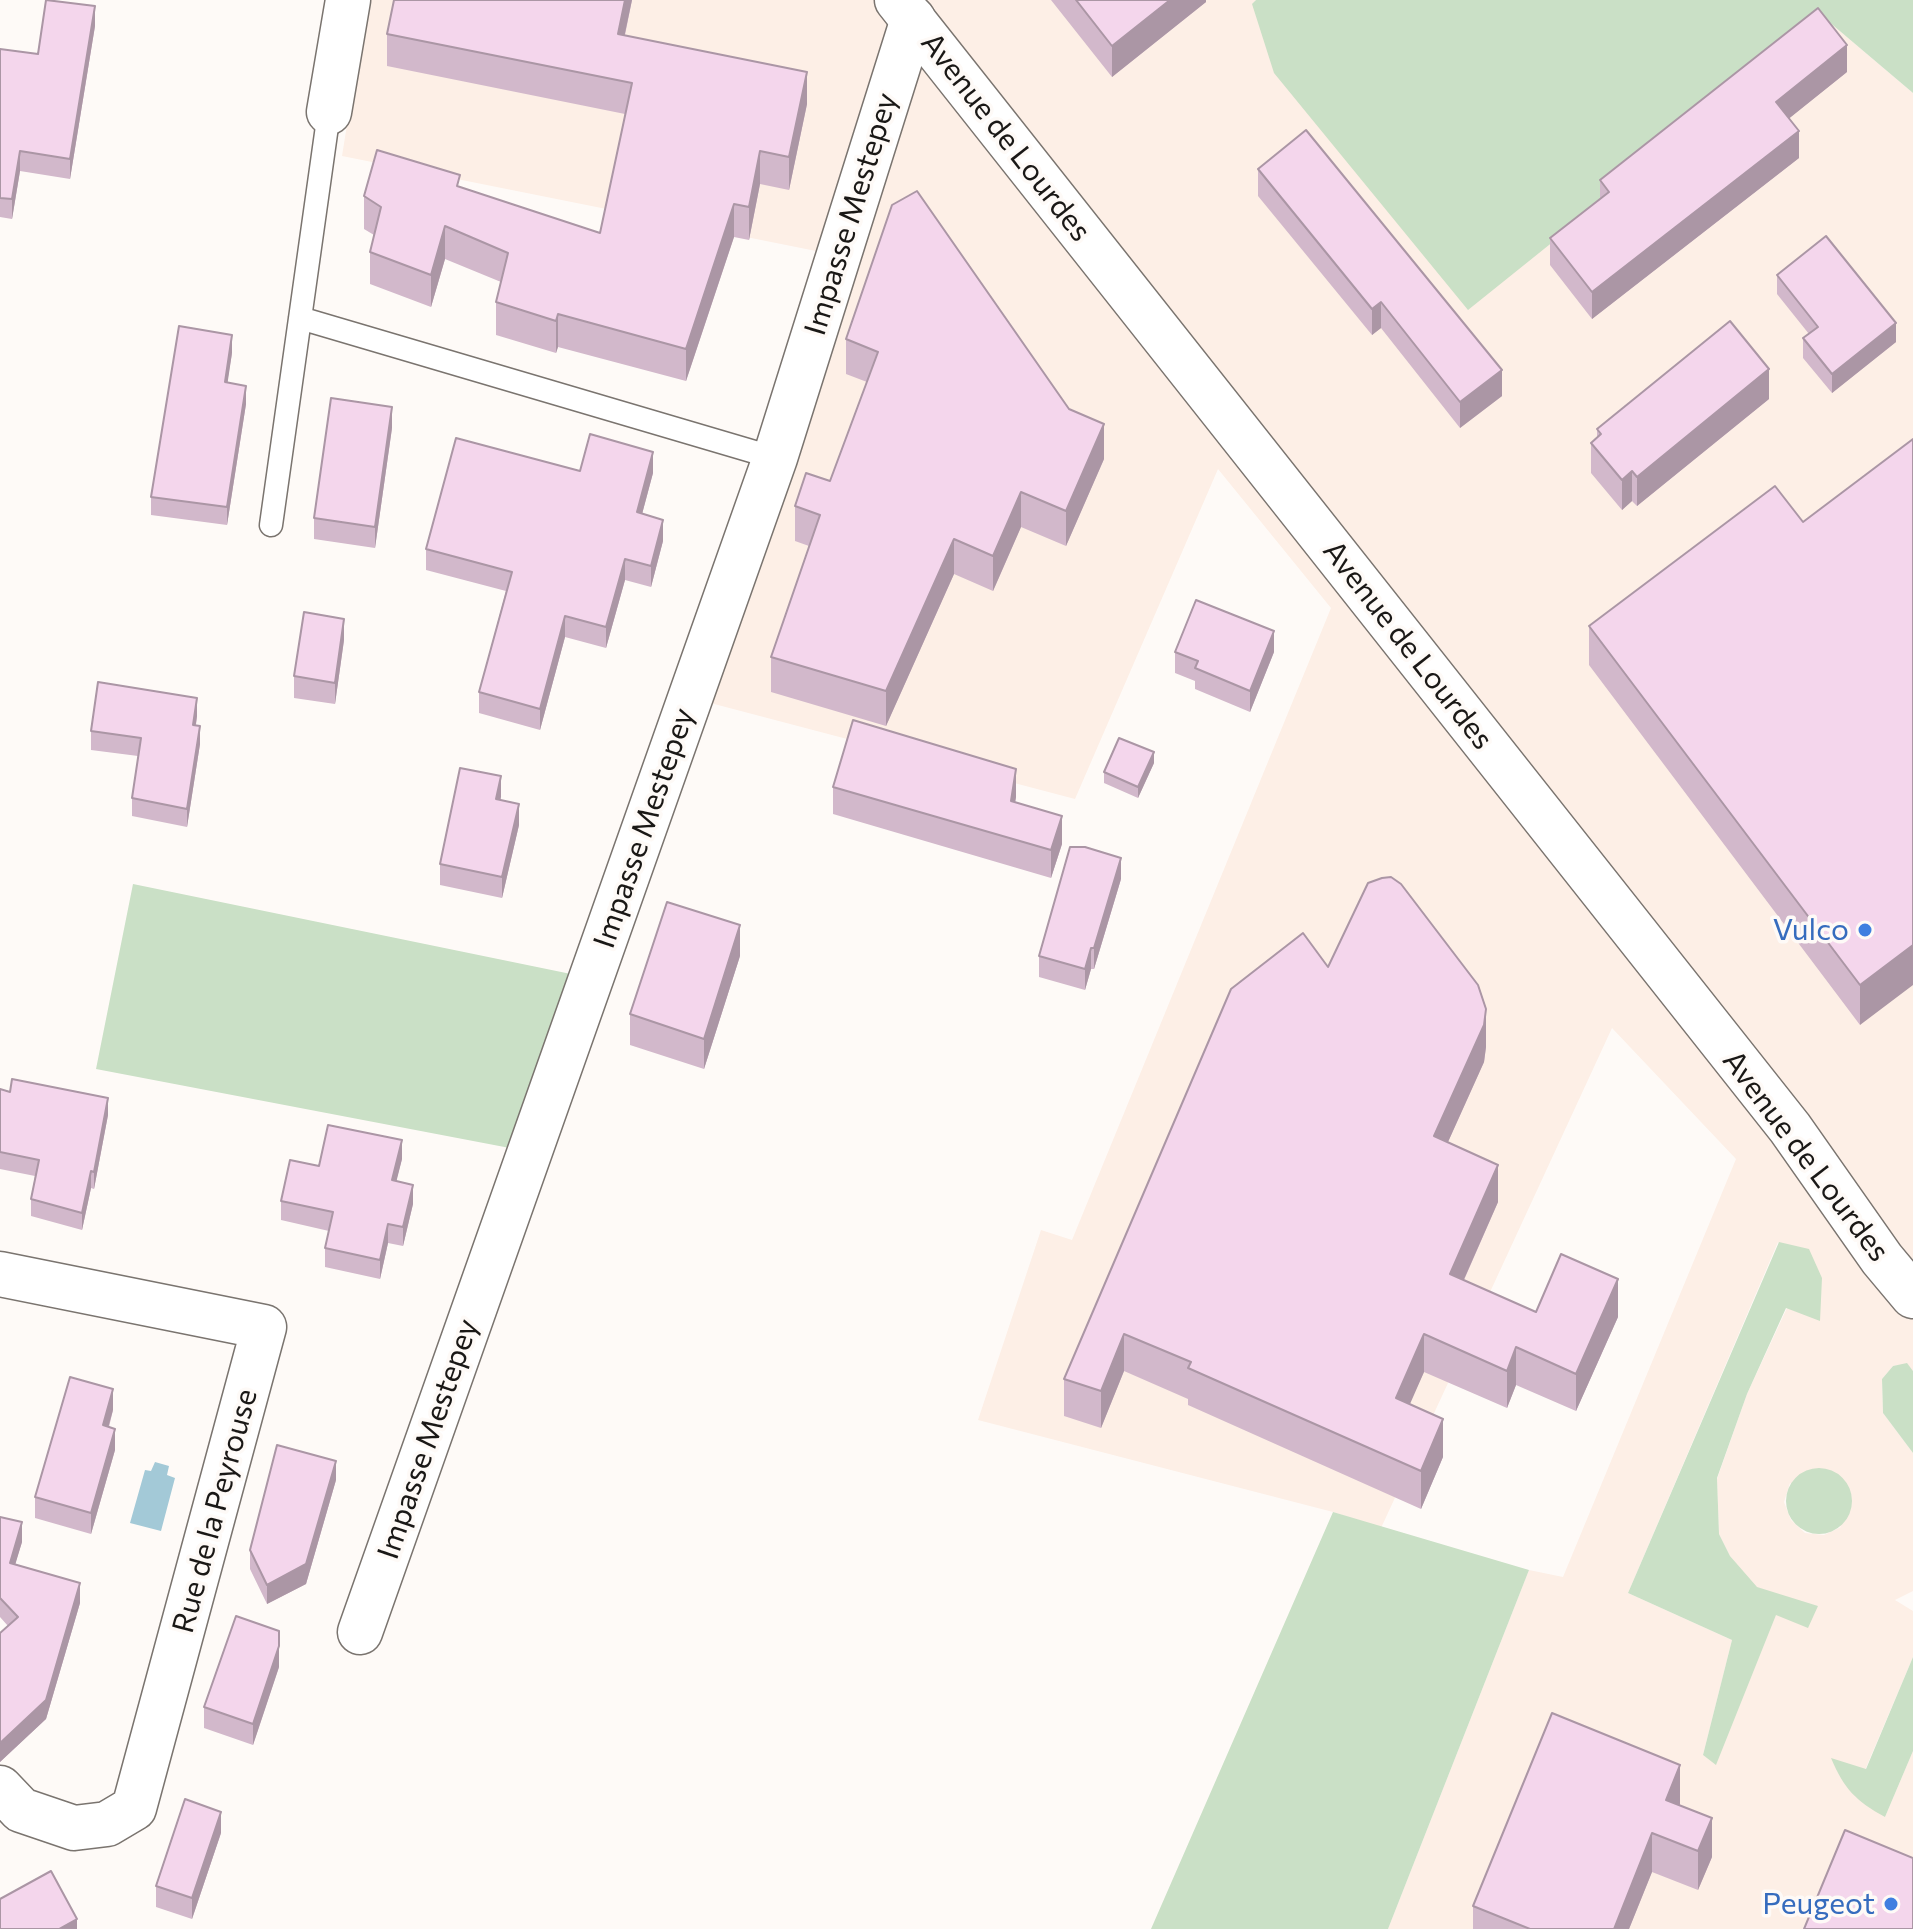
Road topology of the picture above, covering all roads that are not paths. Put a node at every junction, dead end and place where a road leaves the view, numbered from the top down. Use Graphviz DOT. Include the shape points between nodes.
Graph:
graph roads {
  1 [pos="348,0"];
  2 [pos="905,10"];
  3 [pos="329,112"];
  4 [pos="300,318"];
  5 [pos="775,458"];
  6 [pos="271,525"];
  7 [pos="0,1274"];
  8 [pos="1913,1295"];
  9 [pos="360,1632"];
  10 [pos="0,1788"];
  1 -- 3 [label="street"];
  2 -- 5 [label="street, Impasse Mestepey"];
  2 -- 8 [label="street, Avenue de Lourdes" via="1790,1128"];
  3 -- 4 [label="lane"];
  4 -- 5 [label="lane"];
  4 -- 6 [label="lane"];
  5 -- 9 [label="street, Impasse Mestepey"];
  7 -- 10 [label="street, Rue de la Peyrouse" via="264,1327 134,1808 107,1824 74,1828 21,1810"];
}
